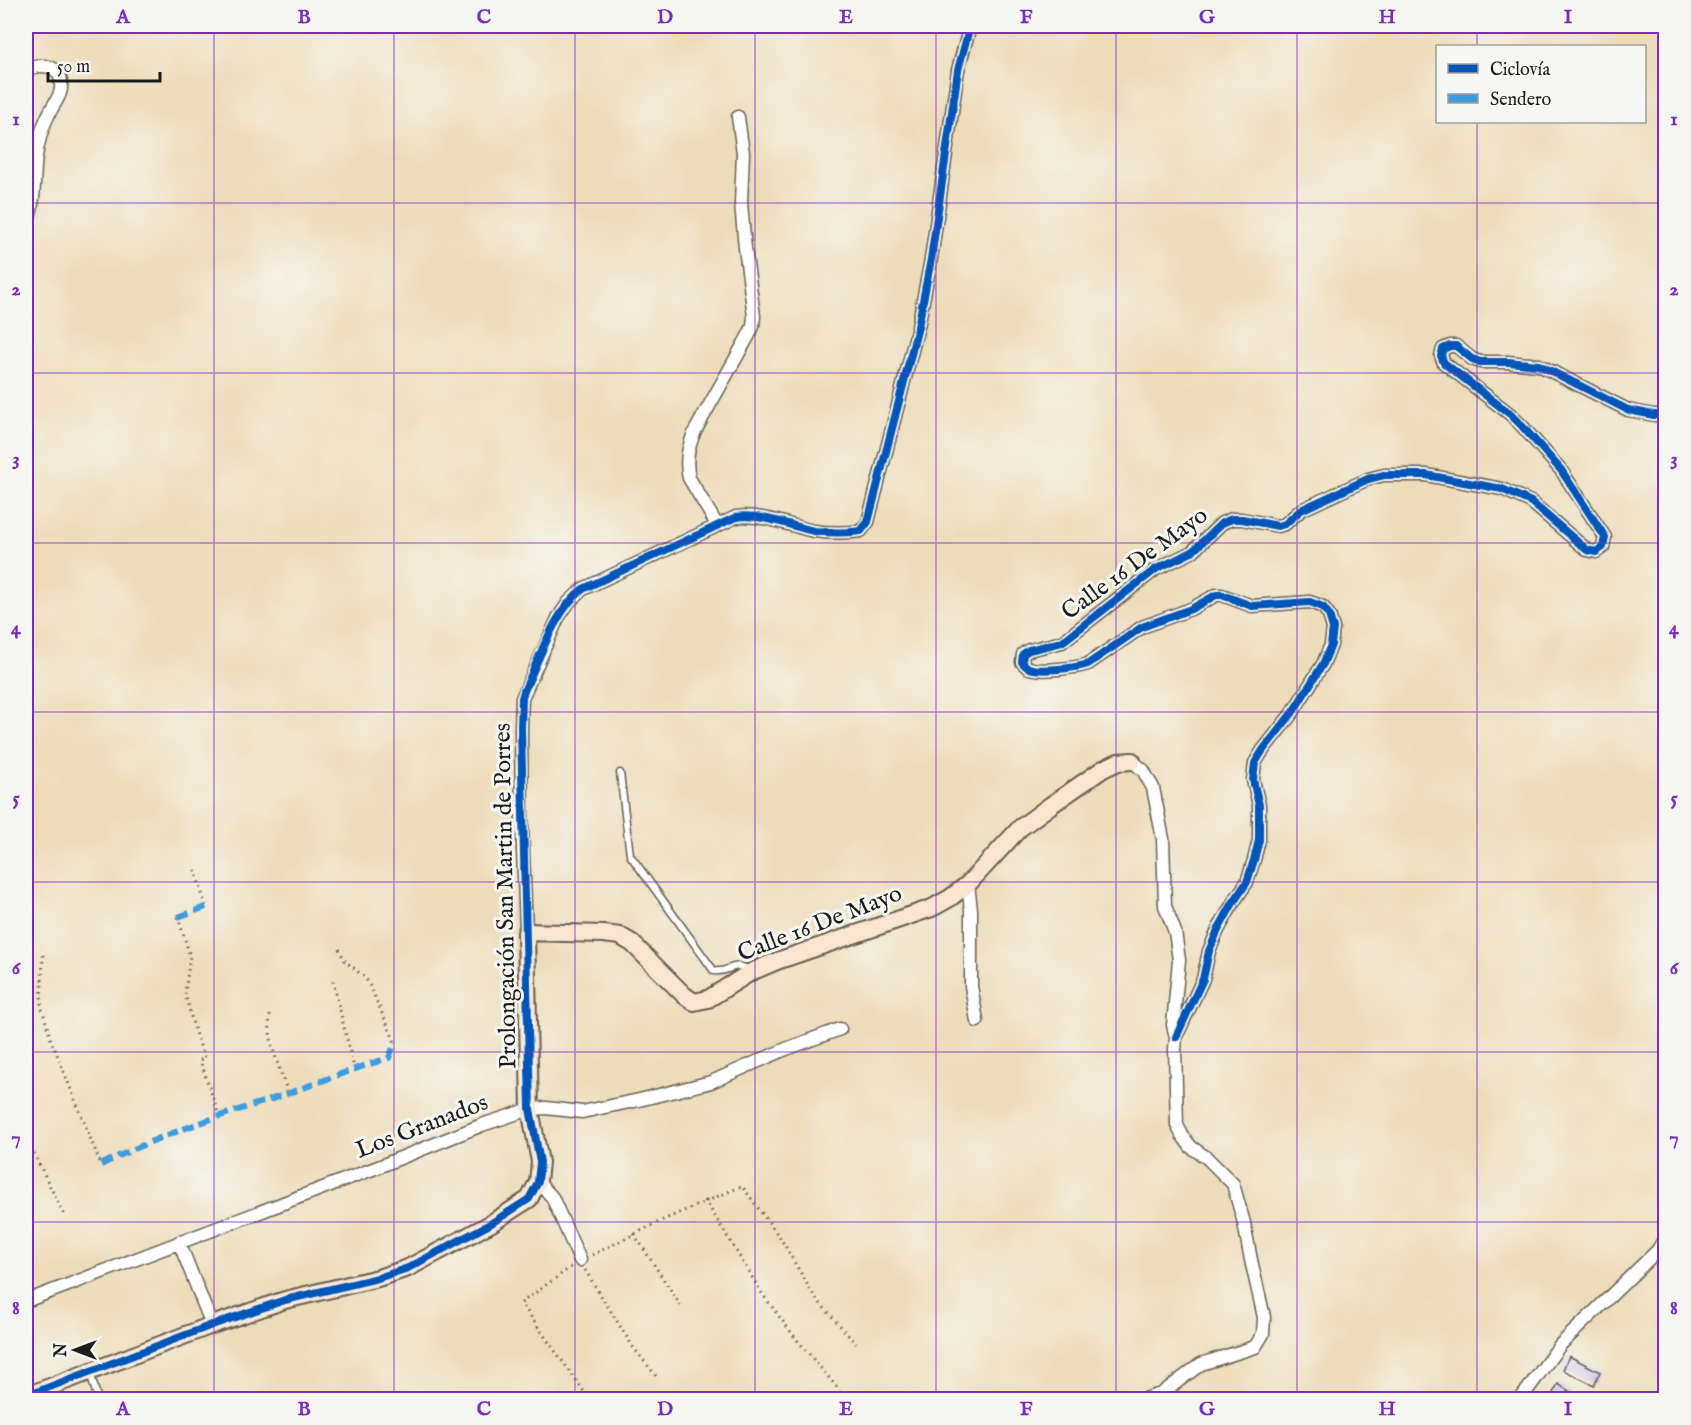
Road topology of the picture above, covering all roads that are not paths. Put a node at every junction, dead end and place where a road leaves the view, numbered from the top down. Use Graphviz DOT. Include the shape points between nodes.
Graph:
graph roads {
  1 [pos="970,26"];
  2 [pos="26,72"];
  3 [pos="738,117"];
  4 [pos="26,225"];
  5 [pos="1665,414"];
  6 [pos="717,525"];
  7 [pos="1132,761"];
  8 [pos="620,773"];
  9 [pos="968,884"];
  10 [pos="526,932"];
  11 [pos="751,972"];
  12 [pos="977,1021"];
  13 [pos="840,1029"];
  14 [pos="1176,1036"];
  15 [pos="530,1109"];
  16 [pos="538,1182"];
  17 [pos="1665,1236"];
  18 [pos="179,1242"];
  19 [pos="580,1260"];
  20 [pos="26,1301"];
  21 [pos="212,1325"];
  22 [pos="90,1372"];
  23 [pos="26,1396"];
  24 [pos="98,1400"];
  25 [pos="1142,1400"];
  26 [pos="1520,1400"];
  1 -- 6 [label="street, Prolongación San Martin de Porres" via="958,70 918,327 868,522 861,531 850,532 818,531 744,516"];
  2 -- 4 [label="street" via="44,65 56,70 62,79 61,93 47,117 36,156"];
  3 -- 6 [label="street" via="741,203 753,326 695,431 687,454 689,478"];
  5 -- 14 [label="street, Calle 16 De Mayo" via="1628,410 1539,365 1480,362 1450,346 1443,349 1444,363 1510,414 1562,470 1605,537 1603,548 1596,552 1587,550 1531,502 1502,489 1426,475 1384,475 1301,510 1285,524 1242,519 1222,523 1192,552 1156,569 1062,642 1023,654 1022,662 1027,668 1079,667 1142,627 1216,595 1252,606 1310,602 1323,607 1329,615 1333,628 1331,645 1323,664 1255,763 1259,840 1248,882 1214,940 1203,979"];
  6 -- 10 [label="street, Prolongación San Martin de Porres" via="583,590 558,618 522,698"];
  7 -- 9 [label="street, Calle 16 De Mayo" via="1103,769 1051,804 1020,828"];
  7 -- 14 [label="street" via="1143,770 1153,788 1163,839 1165,906 1175,932 1179,960 1173,1025"];
  8 -- 11 [label="lane" via="630,855 714,971 735,965"];
  9 -- 11 [label="street, Calle 16 De Mayo" via="932,908"];
  9 -- 12 [label="street" via="971,986"];
  10 -- 11 [label="street, Calle 16 De Mayo" via="620,936 694,1002 708,999"];
  10 -- 15 [label="street, Prolongación San Martin de Porres"];
  13 -- 15 [label="street, Los Granados" via="711,1082 582,1112"];
  14 -- 25 [label="street" via="1177,1125 1191,1147 1233,1184 1264,1317 1263,1334 1255,1347 1201,1364 1161,1394"];
  15 -- 16 [label="street, Prolongación San Martin de Porres" via="540,1162"];
  15 -- 18 [label="street, Los Granados"];
  16 -- 19 [label="street" via="552,1197"];
  16 -- 21 [label="street" via="529,1199 408,1268 285,1300"];
  17 -- 26 [label="street" via="1658,1250 1560,1345"];
  18 -- 20 [label="street, Los Granados"];
  18 -- 21 [label="street"];
  21 -- 22 [label="street"];
  22 -- 23 [label="street"];
  22 -- 24 [label="lane"];
}
